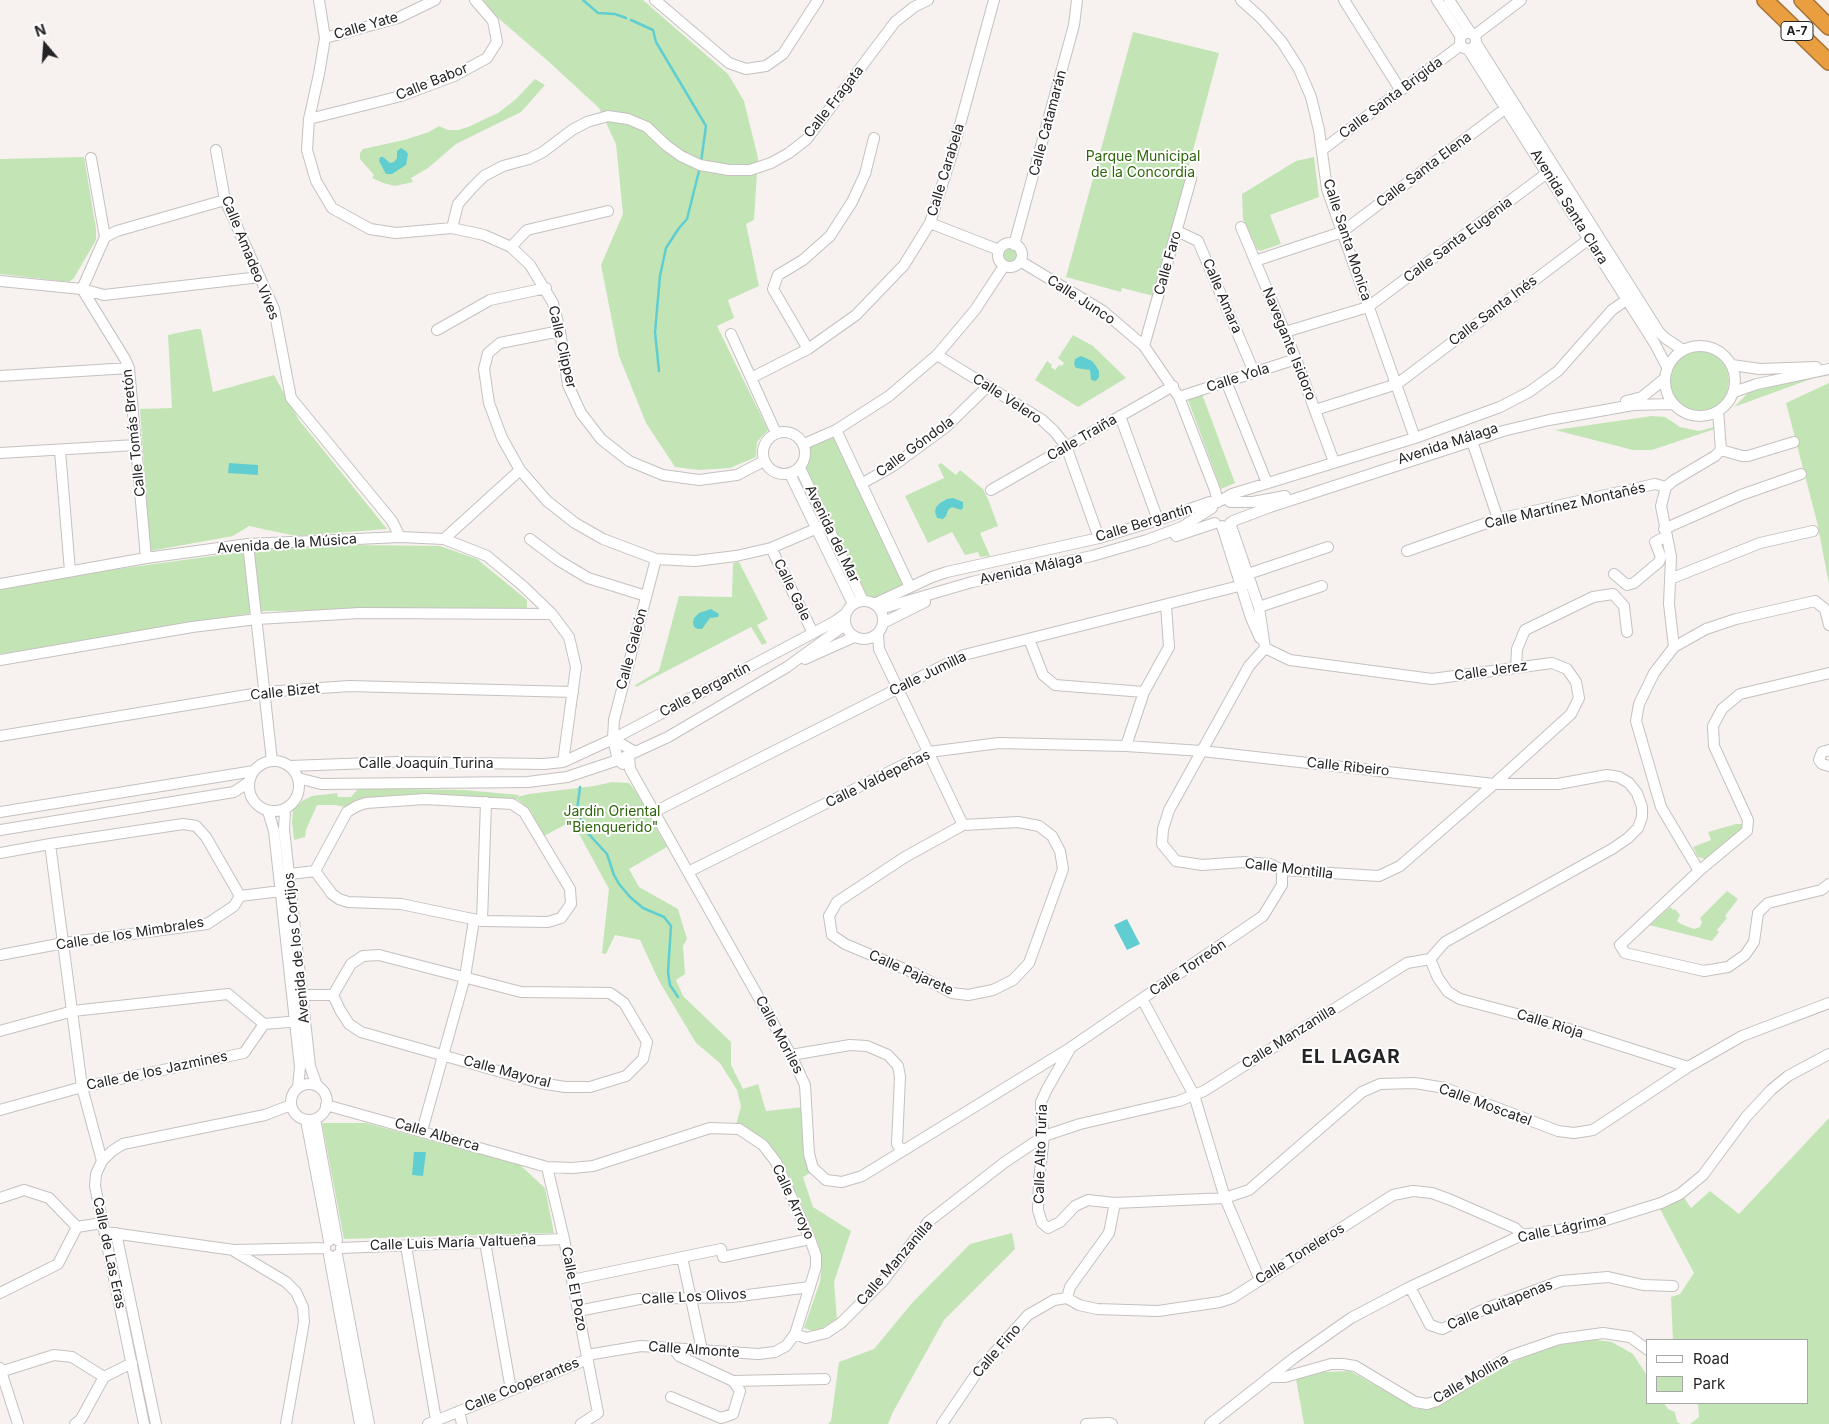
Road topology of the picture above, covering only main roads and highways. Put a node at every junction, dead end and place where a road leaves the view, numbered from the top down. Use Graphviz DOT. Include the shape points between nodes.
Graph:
graph roads {
  1 [pos="1766,0"];
  2 [pos="1802,0"];
  3 [pos="1829,27"];
  4 [pos="1829,62"];
  1 -- 4 [label="highway, A-7"];
  2 -- 3 [label="highway, A-7"];
}
